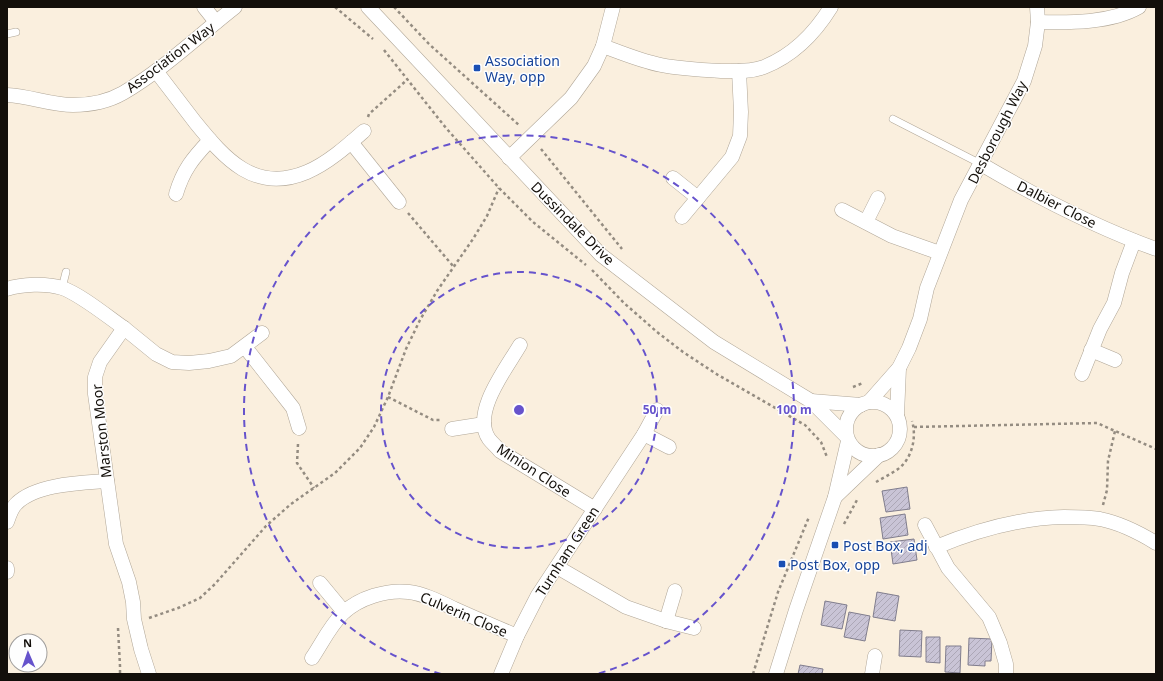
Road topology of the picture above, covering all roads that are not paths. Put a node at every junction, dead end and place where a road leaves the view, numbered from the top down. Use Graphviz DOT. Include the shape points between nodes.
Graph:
graph roads {
  1 [pos="204,7"];
  2 [pos="235,7"];
  3 [pos="368,7"];
  4 [pos="613,7"];
  5 [pos="831,7"];
  6 [pos="1037,7"];
  7 [pos="1139,7"];
  8 [pos="216,22"];
  9 [pos="1038,22"];
  10 [pos="16,32"];
  11 [pos="7,34"];
  12 [pos="603,46"];
  13 [pos="156,71"];
  14 [pos="739,71"];
  15 [pos="7,95"];
  16 [pos="893,119"];
  17 [pos="364,131"];
  18 [pos="210,140"];
  19 [pos="351,142"];
  20 [pos="509,158"];
  21 [pos="981,164"];
  22 [pos="673,178"];
  23 [pos="176,194"];
  24 [pos="698,198"];
  25 [pos="878,198"];
  26 [pos="399,202"];
  27 [pos="842,210"];
  28 [pos="682,217"];
  29 [pos="866,222"];
  30 [pos="1134,241"];
  31 [pos="1156,248"];
  32 [pos="940,253"];
  33 [pos="66,272"];
  34 [pos="62,288"];
  35 [pos="7,289"];
  36 [pos="124,328"];
  37 [pos="262,333"];
  38 [pos="520,345"];
  39 [pos="245,347"];
  40 [pos="1092,350"];
  41 [pos="1115,360"];
  42 [pos="899,368"];
  43 [pos="1082,374"];
  44 [pos="811,400"];
  45 [pos="865,403"];
  46 [pos="657,410"];
  47 [pos="904,415"];
  48 [pos="484,424"];
  49 [pos="299,428"];
  50 [pos="452,429"];
  51 [pos="644,434"];
  52 [pos="847,439"];
  53 [pos="669,447"];
  54 [pos="879,455"];
  55 [pos="107,480"];
  56 [pos="835,497"];
  57 [pos="594,509"];
  58 [pos="7,522"];
  59 [pos="925,524"];
  60 [pos="1156,543"];
  61 [pos="936,547"];
  62 [pos="557,567"];
  63 [pos="7,568"];
  64 [pos="7,572"];
  65 [pos="320,583"];
  66 [pos="675,590"];
  67 [pos="344,612"];
  68 [pos="666,622"];
  69 [pos="694,628"];
  70 [pos="517,636"];
  71 [pos="141,649"];
  72 [pos="875,656"];
  73 [pos="312,658"];
  74 [pos="138,674"];
  75 [pos="149,674"];
  76 [pos="501,674"];
  77 [pos="776,674"];
  78 [pos="872,674"];
  79 [pos="1006,674"];
  1 -- 8 [label="street"];
  2 -- 8 [label="street, Association Way"];
  3 -- 20 [label="street, Dussindale Drive"];
  4 -- 12 [label="street"];
  5 -- 14 [label="street" via="809,38 787,55 764,67"];
  6 -- 9 [label="street, Desborough Way"];
  7 -- 9 [label="street" via="1108,19"];
  8 -- 13 [label="street, Association Way"];
  9 -- 21 [label="street, Desborough Way" via="1035,46 1024,81"];
  10 -- 11 [label="lane"];
  12 -- 14 [label="street" via="661,65"];
  12 -- 20 [label="street" via="594,66 571,98"];
  13 -- 15 [label="street, Association Way" via="122,94 101,102 74,105"];
  13 -- 18 [label="street"];
  14 -- 24 [label="street" via="740,136 732,157"];
  16 -- 21 [label="lane"];
  17 -- 19 [label="street"];
  18 -- 19 [label="street" via="239,168 272,179 307,172"];
  18 -- 23 [label="street" via="184,171"];
  19 -- 26 [label="street"];
  20 -- 44 [label="street, Dussindale Drive" via="601,255 714,342"];
  21 -- 30 [label="street, Dalbier Close" via="1077,216"];
  21 -- 32 [label="street, Desborough Way" via="961,200"];
  22 -- 24 [label="street"];
  24 -- 28 [label="street"];
  25 -- 29 [label="street"];
  27 -- 29 [label="street"];
  29 -- 32 [label="street" via="892,236"];
  30 -- 31 [label="street, Dalbier Close"];
  30 -- 40 [label="street" via="1114,303"];
  32 -- 42 [label="street, Desborough Way" via="927,288 920,319"];
  33 -- 34 [label="lane"];
  34 -- 35 [label="street" via="37,285"];
  34 -- 36 [label="street" via="80,297"];
  36 -- 39 [label="street" via="156,354 172,362 209,361 231,356"];
  36 -- 55 [label="street, Marston Moor" via="103,357 96,377 95,394"];
  37 -- 39 [label="street"];
  38 -- 48 [label="street" via="490,396 484,410"];
  39 -- 49 [label="street" via="293,408"];
  40 -- 41 [label="street"];
  40 -- 43 [label="street"];
  42 -- 45 [label="street, Desborough Way"];
  42 -- 47 [label="street, Desborough Way"];
  44 -- 45 [label="street, Dussindale Drive"];
  44 -- 52 [label="street, Dussindale Drive"];
  45 -- 47 [label="street, Dussindale Drive" via="885,404"];
  45 -- 52 [label="street" via="854,409 846,422"];
  46 -- 51 [label="street, Turnham Green"];
  47 -- 54 [label="street" via="898,439 891,450"];
  48 -- 50 [label="street"];
  48 -- 57 [label="street, Minion Close" via="489,439 500,450"];
  51 -- 53 [label="street"];
  51 -- 57 [label="street, Turnham Green"];
  52 -- 54 [label="street, Dussindale Drive" via="860,453 867,456"];
  52 -- 56 [label="street"];
  54 -- 56 [label="street"];
  55 -- 58 [label="street" via="53,487 26,496 16,504"];
  55 -- 71 [label="street, Marston Moor" via="116,544 129,582"];
  56 -- 77 [label="street"];
  57 -- 62 [label="street, Turnham Green"];
  59 -- 61 [label="street"];
  60 -- 61 [label="street" via="1130,528 1084,517 1026,520 993,527"];
  61 -- 79 [label="street" via="948,568 989,617 1006,664"];
  62 -- 68 [label="street" via="626,607"];
  62 -- 70 [label="street, Turnham Green" via="538,595"];
  63 -- 64 [label="street"];
  65 -- 67 [label="street"];
  66 -- 68 [label="street"];
  67 -- 70 [label="street, Culverin Close" via="355,604 390,592 408,592 425,596"];
  67 -- 73 [label="street, Culverin Close" via="333,623"];
  68 -- 69 [label="street"];
  70 -- 76 [label="street, Turnham Green"];
  71 -- 74 [label="street, Marston Moor"];
  71 -- 75 [label="street, Marston Moor"];
  72 -- 78 [label="street"];
}
